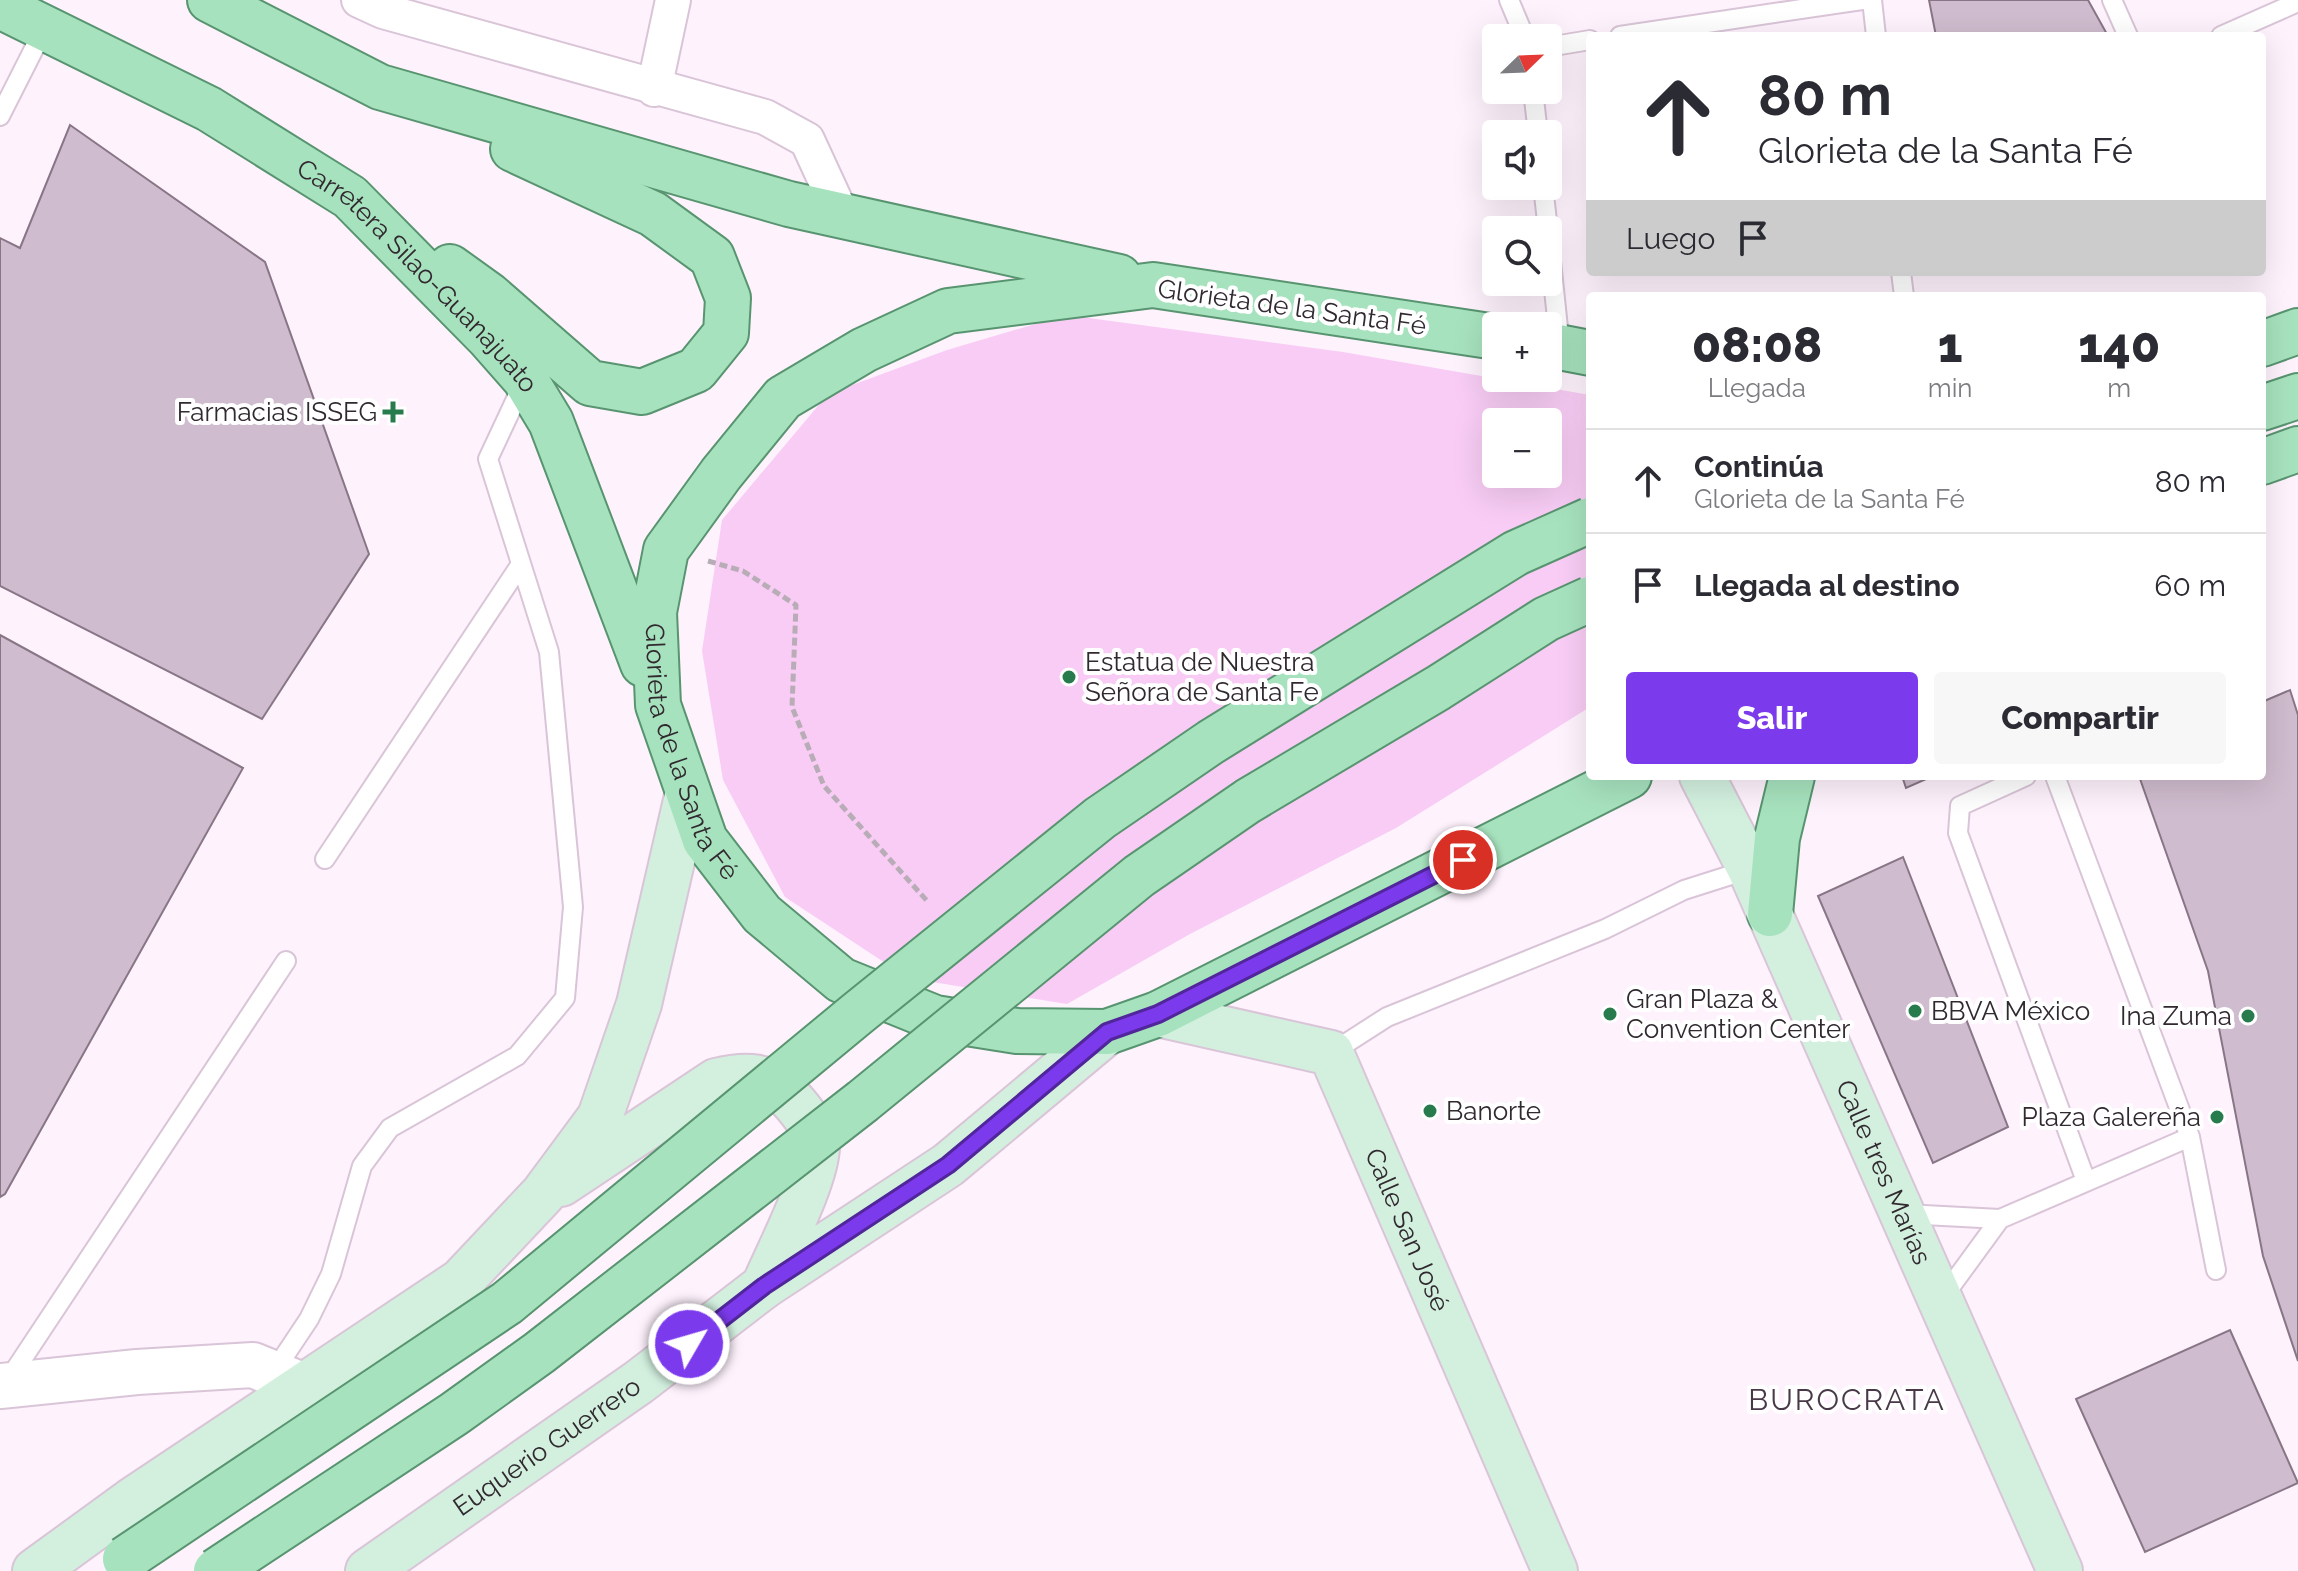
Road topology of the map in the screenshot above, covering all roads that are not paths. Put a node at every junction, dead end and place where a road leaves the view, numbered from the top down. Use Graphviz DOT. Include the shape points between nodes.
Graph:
graph roads {
  1 [pos="210,0"];
  2 [pos="359,0"];
  3 [pos="673,0"];
  4 [pos="1509,0"];
  5 [pos="1862,0"];
  6 [pos="1872,0"];
  7 [pos="2112,0"];
  8 [pos="2298,2"];
  9 [pos="0,6"];
  10 [pos="1519,24"];
  11 [pos="44,29"];
  12 [pos="1647,32"];
  13 [pos="1876,32"];
  14 [pos="2126,32"];
  15 [pos="2230,32"];
  16 [pos="1586,41"];
  17 [pos="1562,45"];
  18 [pos="380,87"];
  19 [pos="654,89"];
  20 [pos="0,116"];
  21 [pos="350,197"];
  22 [pos="842,216"];
  23 [pos="1153,285"];
  24 [pos="1558,296"];
  25 [pos="2298,303"];
  26 [pos="2266,315"];
  27 [pos="2298,331"];
  28 [pos="1482,335"];
  29 [pos="2266,343"];
  30 [pos="1566,349"];
  31 [pos="525,379"];
  32 [pos="2298,396"];
  33 [pos="2266,407"];
  34 [pos="2298,449"];
  35 [pos="2266,461"];
  36 [pos="1586,522"];
  37 [pos="521,564"];
  38 [pos="1586,601"];
  39 [pos="658,705"];
  40 [pos="1621,780"];
  41 [pos="1704,780"];
  42 [pos="1791,780"];
  43 [pos="2017,780"];
  44 [pos="2056,780"];
  45 [pos="688,792"];
  46 [pos="325,859"];
  47 [pos="1750,869"];
  48 [pos="1770,914"];
  49 [pos="286,961"];
  50 [pos="1158,1014"];
  51 [pos="1107,1032"];
  52 [pos="1331,1053"];
  53 [pos="2190,1137"];
  54 [pos="2086,1181"];
  55 [pos="543,1194"];
  56 [pos="1902,1213"];
  57 [pos="2000,1219"];
  58 [pos="2216,1270"];
  59 [pos="764,1286"];
  60 [pos="1940,1301"];
  61 [pos="290,1380"];
  62 [pos="3,1385"];
  63 [pos="116,1565"];
  64 [pos="35,1571"];
  65 [pos="216,1571"];
  66 [pos="368,1571"];
  67 [pos="1555,1571"];
  68 [pos="2060,1571"];
  1 -- 18 [label="main road"];
  2 -- 19 [label="street"];
  3 -- 19 [label="street"];
  4 -- 10 [label="lane"];
  5 -- 12 [label="lane"];
  6 -- 13 [label="lane"];
  7 -- 14 [label="lane"];
  8 -- 15 [label="lane"];
  9 -- 11 [label="main road, Carretera Silao-Guanajuato"];
  11 -- 20 [label="lane"];
  11 -- 21 [label="main road, Carretera Silao-Guanajuato" via="209,109"];
  16 -- 17 [label="lane"];
  18 -- 21 [label="main road" via="653,214 712,257 728,298 726,333 696,370 642,392 590,383 489,295"];
  18 -- 22 [label="main road"];
  19 -- 22 [label="street" via="765,117 807,140"];
  21 -- 31 [label="main road, Carretera Silao-Guanajuato"];
  22 -- 23 [label="main road"];
  23 -- 28 [label="main road, Glorieta de la Santa Fé"];
  23 -- 39 [label="main road, Glorieta de la Santa Fé" via="948,311 864,350 783,398 666,550 654,612"];
  24 -- 30 [label="lane"];
  25 -- 26 [label="main road"];
  27 -- 29 [label="main road"];
  31 -- 37 [label="lane" via="488,459"];
  31 -- 39 [label="main road, Carretera Silao-Guanajuato" via="551,422 599,539"];
  32 -- 33 [label="main road"];
  34 -- 35 [label="main road"];
  36 -- 63 [label="main road, bridge" via="1503,561 1211,742 1100,818 507,1303"];
  37 -- 46 [label="lane"];
  37 -- 61 [label="lane" via="549,652 573,907 565,998 517,1056 390,1128 362,1166"];
  38 -- 65 [label="main road, bridge" via="1546,619 1248,801 1139,876 863,1101 539,1353"];
  39 -- 45 [label="main road, Glorieta de la Santa Fé"];
  40 -- 50 [label="main road, Glorieta de la Santa Fé"];
  41 -- 47 [label="main road, Calle tres Marías"];
  42 -- 48 [label="main road" via="1777,838"];
  43 -- 54 [label="lane" via="1960,806 1958,833"];
  44 -- 53 [label="lane"];
  45 -- 51 [label="main road, Glorieta de la Santa Fé" via="705,840 762,914 841,980 935,1018 1017,1031"];
  45 -- 55 [label="main road" via="639,1004 600,1117"];
  47 -- 48 [label="main road, Calle tres Marías"];
  47 -- 52 [label="lane" via="1684,890 1605,929 1387,1017"];
  48 -- 56 [label="main road, Calle tres Marías"];
  49 -- 62 [label="lane"];
  50 -- 51 [label="main road, Glorieta de la Santa Fé"];
  50 -- 52 [label="main road"];
  51 -- 59 [label="main road, Euquerio Guerrero" via="948,1165"];
  52 -- 67 [label="main road, Calle San José"];
  53 -- 54 [label="lane"];
  53 -- 58 [label="lane"];
  54 -- 57 [label="lane"];
  55 -- 59 [label="main road" via="716,1081 744,1074 763,1078 787,1094 808,1121 817,1144 814,1166"];
  55 -- 61 [label="main road" via="461,1281"];
  56 -- 57 [label="lane"];
  56 -- 60 [label="main road, Calle tres Marías"];
  57 -- 60 [label="lane"];
  59 -- 66 [label="main road, Euquerio Guerrero" via="639,1382"];
  60 -- 68 [label="main road, Calle tres Marías"];
  61 -- 62 [label="street" via="253,1365"];
  61 -- 64 [label="main road"];
}
